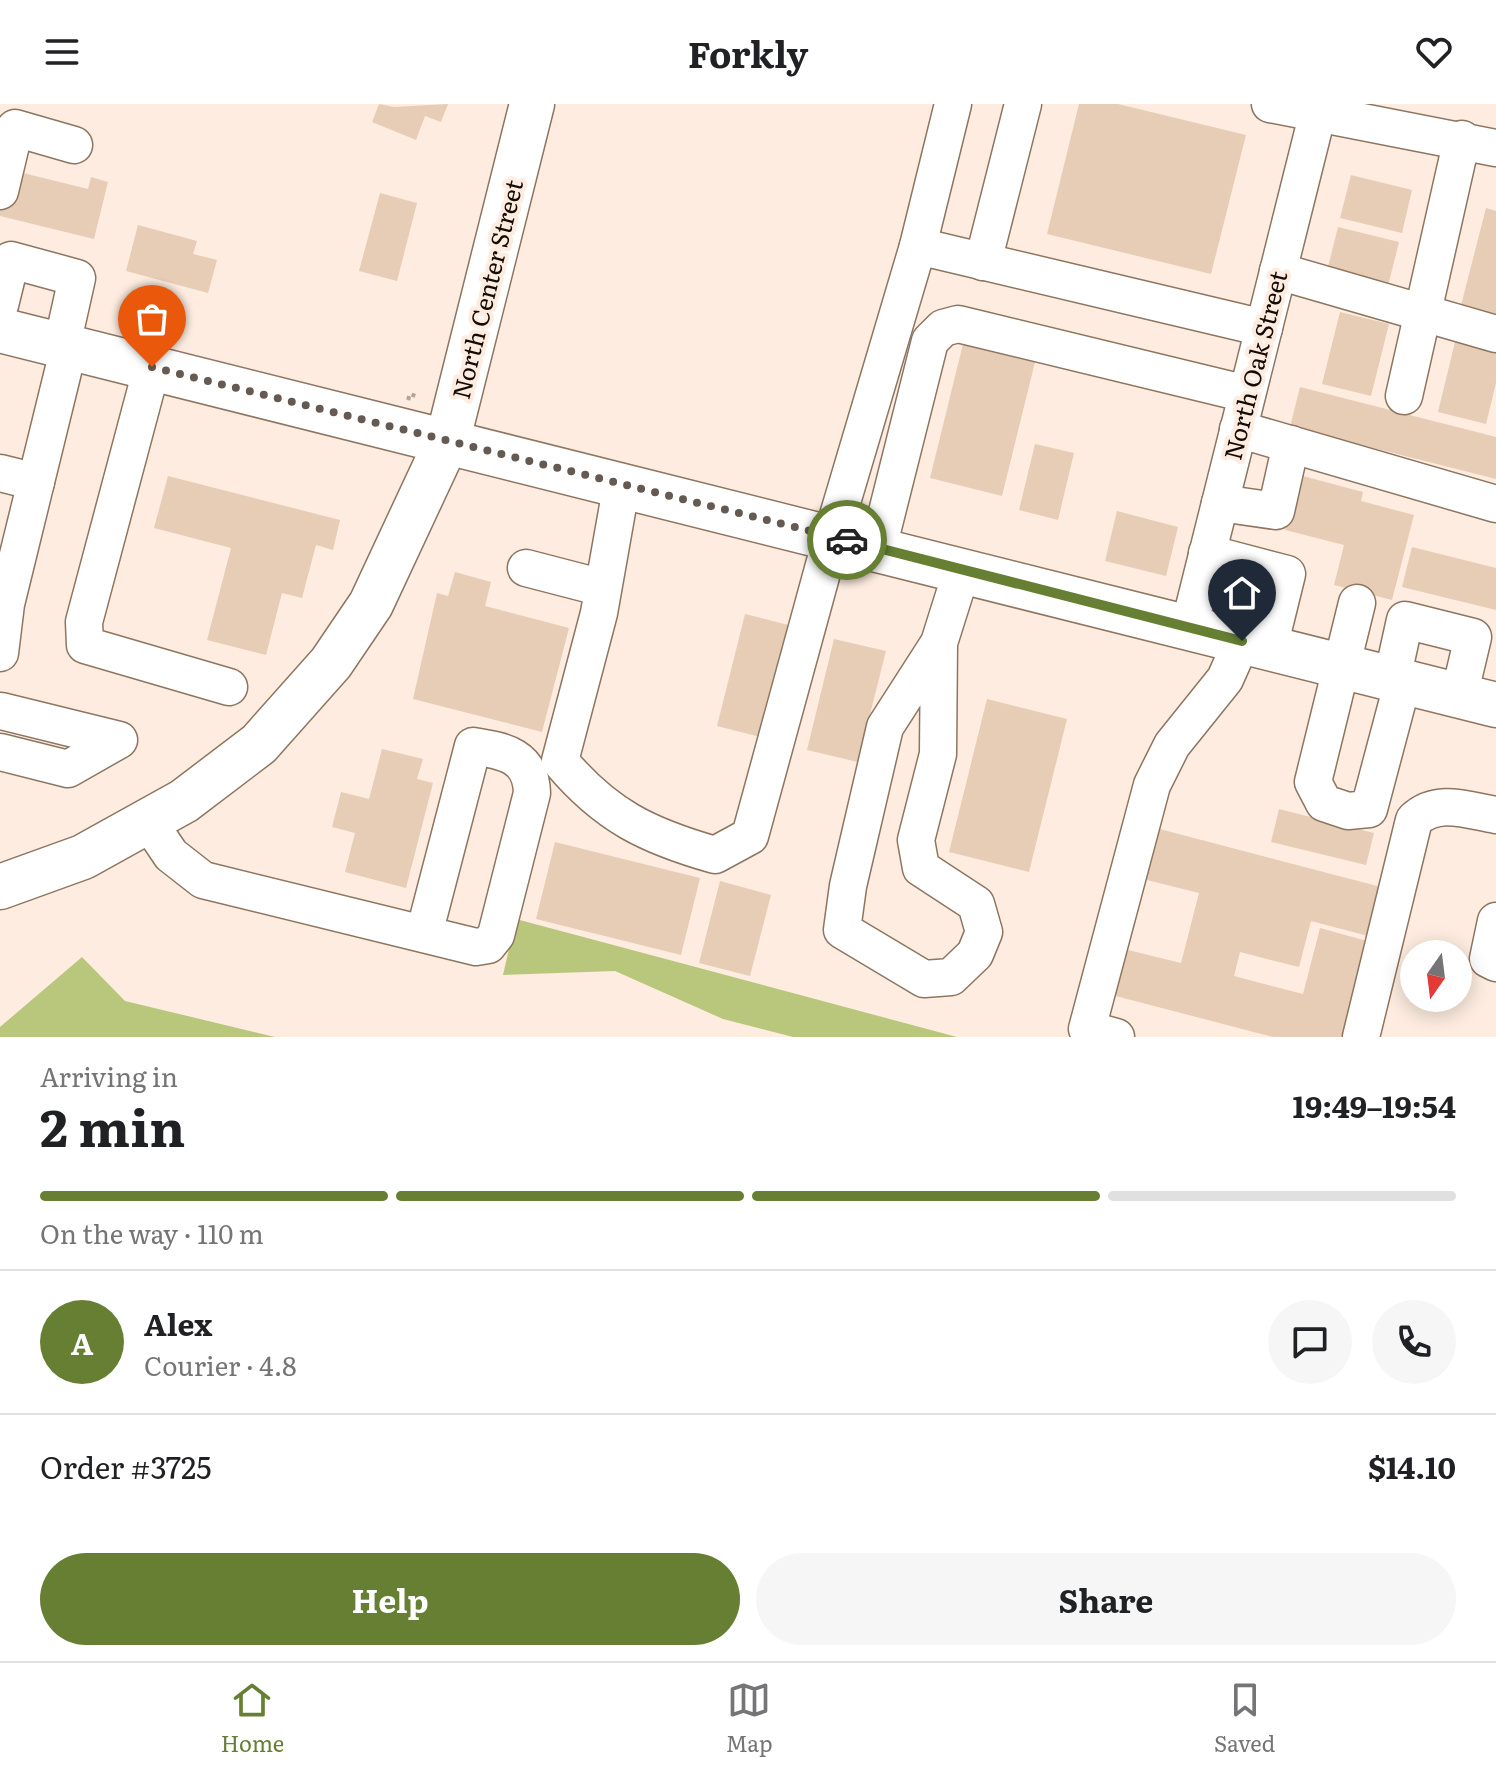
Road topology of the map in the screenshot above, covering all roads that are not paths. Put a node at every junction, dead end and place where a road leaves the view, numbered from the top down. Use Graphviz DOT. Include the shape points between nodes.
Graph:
graph roads {
  1 [pos="532,104"];
  2 [pos="953,104"];
  3 [pos="1023,104"];
  4 [pos="1270,104"];
  5 [pos="1318,110"];
  6 [pos="1479,144"];
  7 [pos="74,145"];
  8 [pos="0,191"];
  9 [pos="918,246"];
  10 [pos="6,251"];
  11 [pos="983,262"];
  12 [pos="1278,271"];
  13 [pos="0,305"];
  14 [pos="1422,313"];
  15 [pos="1264,328"];
  16 [pos="0,330"];
  17 [pos="1496,334"];
  18 [pos="66,346"];
  19 [pos="152,367"];
  20 [pos="1247,394"];
  21 [pos="1404,396"];
  22 [pos="1238,429"];
  23 [pos="448,439"];
  24 [pos="1291,444"];
  25 [pos="0,473"];
  26 [pos="36,482"];
  27 [pos="622,483"];
  28 [pos="1220,503"];
  29 [pos="1496,504"];
  30 [pos="832,536"];
  31 [pos="10,542"];
  32 [pos="878,548"];
  33 [pos="1207,553"];
  34 [pos="526,568"];
  35 [pos="962,570"];
  36 [pos="603,588"];
  37 [pos="1357,603"];
  38 [pos="3,604"];
  39 [pos="1189,627"];
  40 [pos="939,643"];
  41 [pos="1256,644"];
  42 [pos="0,653"];
  43 [pos="1342,666"];
  44 [pos="0,674"];
  45 [pos="1398,680"];
  46 [pos="229,687"];
  47 [pos="1478,700"];
  48 [pos="1,715"];
  49 [pos="0,752"];
  50 [pos="1496,815"];
  51 [pos="148,821"];
  52 [pos="0,887"];
  53 [pos="1496,921"];
  54 [pos="424,934"];
  55 [pos="1496,963"];
  56 [pos="1116,1037"];
  57 [pos="1361,1037"];
  1 -- 23 [label="main road, North Center Street"];
  2 -- 9 [label="street"];
  3 -- 11 [label="street"];
  4 -- 5 [label="street"];
  5 -- 6 [label="street"];
  5 -- 12 [label="street, North Oak Street"];
  6 -- 14 [label="street"];
  7 -- 8 [label="street" via="15,128"];
  9 -- 11 [label="street"];
  9 -- 30 [label="street"];
  10 -- 13 [label="street"];
  10 -- 18 [label="street" via="77,278"];
  11 -- 15 [label="street"];
  12 -- 14 [label="street"];
  12 -- 15 [label="street, North Oak Street"];
  14 -- 17 [label="street"];
  14 -- 21 [label="street"];
  15 -- 20 [label="street, North Oak Street"];
  16 -- 18 [label="main road"];
  18 -- 19 [label="main road"];
  18 -- 26 [label="street"];
  19 -- 23 [label="main road"];
  19 -- 46 [label="street" via="84,622 85,645"];
  20 -- 22 [label="street, North Oak Street"];
  20 -- 32 [label="street" via="958,324 943,328 930,341"];
  22 -- 24 [label="street"];
  22 -- 28 [label="street, North Oak Street"];
  23 -- 27 [label="main road"];
  23 -- 51 [label="main road, North Center Street" via="371,604 331,663 259,744 184,801"];
  24 -- 28 [label="street" via="1276,511"];
  24 -- 29 [label="street"];
  25 -- 26 [label="street"];
  26 -- 31 [label="street"];
  27 -- 30 [label="main road"];
  27 -- 36 [label="street"];
  28 -- 33 [label="street, North Oak Street"];
  30 -- 32 [label="main road"];
  30 -- 36 [label="street" via="750,836 715,855 629,824 587,794 560,761"];
  31 -- 38 [label="street"];
  32 -- 35 [label="main road"];
  33 -- 39 [label="street, North Oak Street"];
  33 -- 41 [label="street" via="1287,574"];
  34 -- 36 [label="street"];
  35 -- 39 [label="main road"];
  35 -- 40 [label="street"];
  37 -- 43 [label="street"];
  38 -- 42 [label="street"];
  39 -- 41 [label="main road"];
  40 -- 40 [label="street" via="885,727 842,930 924,979 951,977 975,954 984,932 976,904 921,868 916,840 938,754"];
  41 -- 43 [label="main road"];
  41 -- 56 [label="street" via="1172,745 1152,785 1087,1029"];
  43 -- 45 [label="main road"];
  43 -- 45 [label="street" via="1313,782 1324,803 1348,811 1369,809"];
  44 -- 48 [label="street"];
  45 -- 47 [label="main road"];
  45 -- 47 [label="street" via="1405,620 1473,637"];
  48 -- 49 [label="street" via="119,740 68,769"];
  50 -- 57 [label="street" via="1440,806 1414,820"];
  51 -- 52 [label="main road, North Center Street" via="83,857"];
  51 -- 54 [label="street" via="171,855 203,880"];
  53 -- 55 [label="street" via="1488,959"];
  54 -- 54 [label="street" via="476,947 488,945 496,935 532,793 532,776 513,755 473,746"];
}
